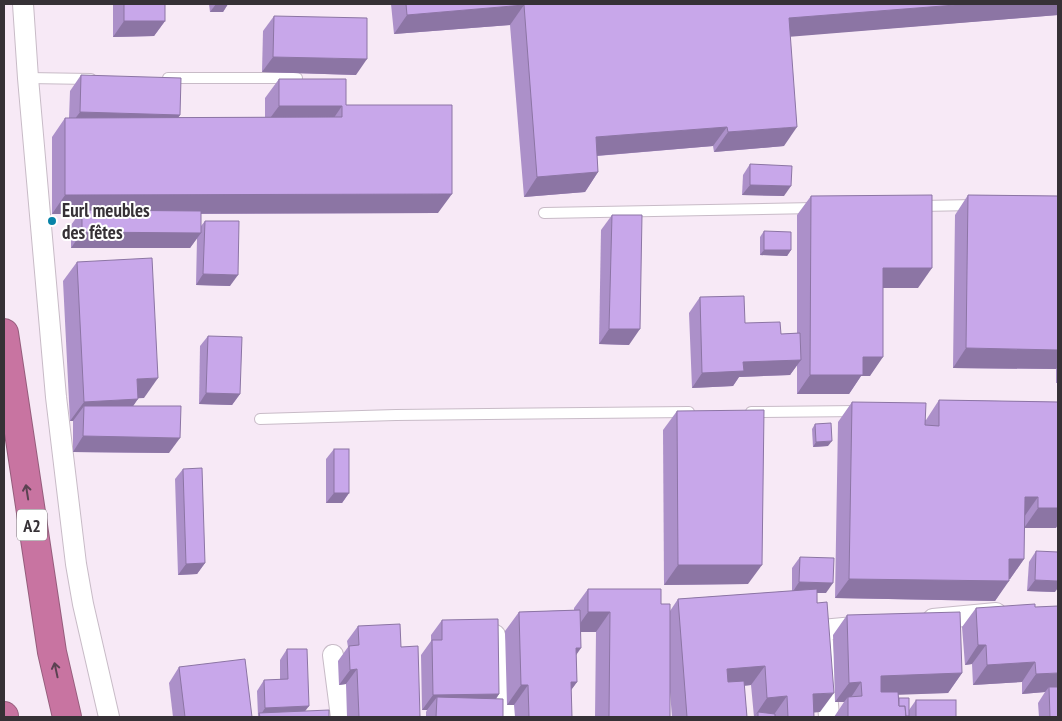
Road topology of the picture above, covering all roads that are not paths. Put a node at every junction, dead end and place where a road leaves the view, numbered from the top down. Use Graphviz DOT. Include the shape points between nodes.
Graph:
graph roads {
  1 [pos="23,4"];
  2 [pos="28,78"];
  3 [pos="162,78"];
  4 [pos="297,78"];
  5 [pos="104,79"];
  6 [pos="989,205"];
  7 [pos="910,206"];
  8 [pos="821,208"];
  9 [pos="544,213"];
  10 [pos="4,333"];
  11 [pos="869,411"];
  12 [pos="700,412"];
  13 [pos="739,412"];
  14 [pos="260,419"];
  15 [pos="1011,612"];
  16 [pos="916,621"];
  17 [pos="887,624"];
  18 [pos="496,635"];
  19 [pos="333,655"];
  20 [pos="67,717"];
  21 [pos="109,717"];
  22 [pos="341,717"];
  23 [pos="507,717"];
  24 [pos="829,717"];
  1 -- 2 [label="street"];
  2 -- 5 [label="lane"];
  2 -- 21 [label="street" via="56,397 76,564"];
  3 -- 4 [label="lane"];
  6 -- 7 [label="lane"];
  8 -- 9 [label="lane"];
  20 -- 10 [label="highway, A2, one-way" via="52,652"];
  11 -- 13 [label="lane"];
  12 -- 14 [label="lane"];
  15 -- 16 [label="street"];
  17 -- 24 [label="street" via="822,630"];
  18 -- 23 [label="street"];
  19 -- 22 [label="street"];
}
